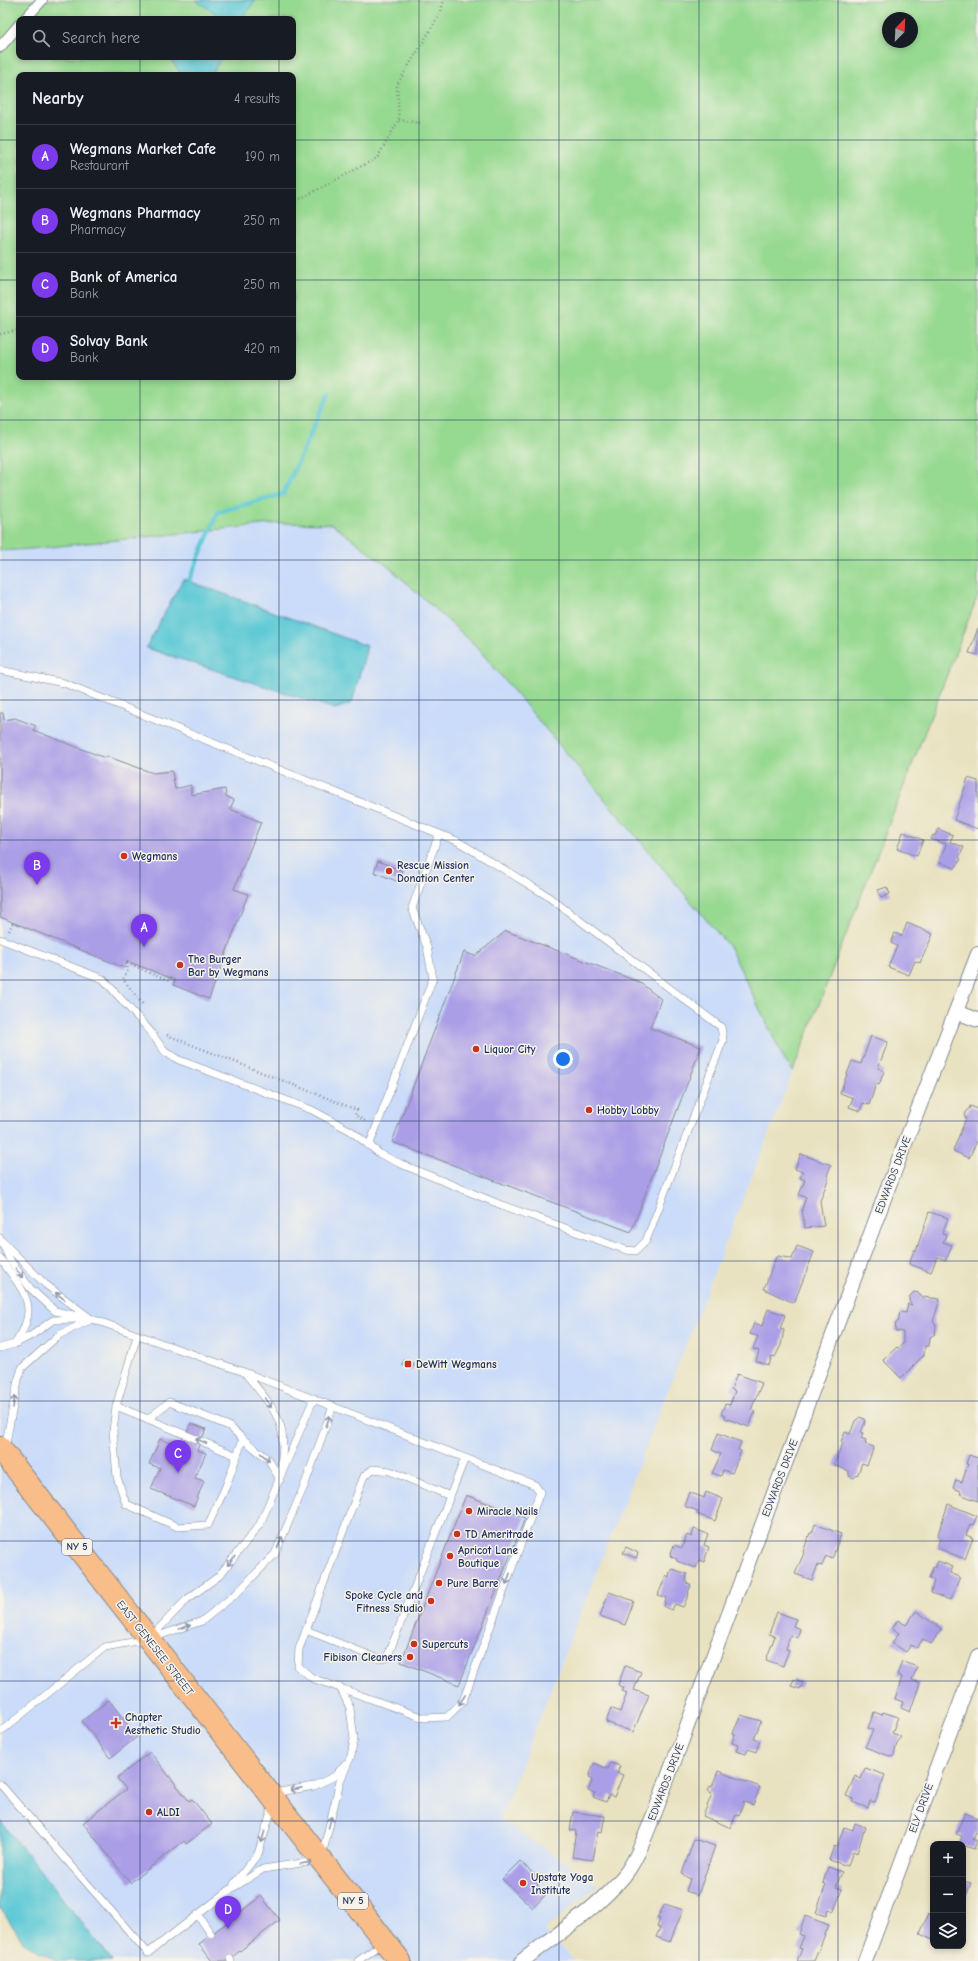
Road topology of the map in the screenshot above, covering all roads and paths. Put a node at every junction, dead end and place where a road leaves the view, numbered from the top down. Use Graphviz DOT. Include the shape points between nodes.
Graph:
graph roads {
  1 [pos="42,0"];
  2 [pos="444,0"];
  3 [pos="28,16"];
  4 [pos="16,29"];
  5 [pos="0,47"];
  6 [pos="399,120"];
  7 [pos="420,123"];
  8 [pos="296,199"];
  9 [pos="16,331"];
  10 [pos="0,334"];
  11 [pos="0,670"];
  12 [pos="440,834"];
  13 [pos="0,939"];
  14 [pos="978,954"];
  15 [pos="170,978"];
  16 [pos="145,1007"];
  17 [pos="956,1012"];
  18 [pos="978,1020"];
  19 [pos="163,1030"];
  20 [pos="376,1127"];
  21 [pos="369,1146"];
  22 [pos="0,1238"];
  23 [pos="0,1242"];
  24 [pos="0,1258"];
  25 [pos="92,1319"];
  26 [pos="137,1336"];
  27 [pos="15,1344"];
  28 [pos="0,1348"];
  29 [pos="244,1372"];
  30 [pos="314,1398"];
  31 [pos="116,1406"];
  32 [pos="333,1406"];
  33 [pos="148,1419"];
  34 [pos="243,1439"];
  35 [pos="2,1451"];
  36 [pos="237,1456"];
  37 [pos="465,1458"];
  38 [pos="280,1480"];
  39 [pos="450,1496"];
  40 [pos="306,1630"];
  41 [pos="149,1640"];
  42 [pos="978,1656"];
  43 [pos="340,1687"];
  44 [pos="0,1732"];
  45 [pos="352,1756"];
  46 [pos="0,1784"];
  47 [pos="272,1797"];
  48 [pos="321,1860"];
  49 [pos="231,1889"];
  50 [pos="198,1915"];
  51 [pos="211,1934"];
  52 [pos="385,1942"];
  53 [pos="358,1961"];
  54 [pos="400,1961"];
  55 [pos="522,1961"];
  56 [pos="865,1961"];
  1 -- 3 [label="street"];
  2 -- 6 [label="path" via="440,14 397,85"];
  4 -- 5 [label="street"];
  6 -- 7 [label="path"];
  6 -- 8 [label="path" via="377,158"];
  9 -- 10 [label="path"];
  11 -- 12 [label="lane" via="64,683"];
  12 -- 20 [label="lane" via="412,908 427,947 433,978"];
  12 -- 21 [label="lane" via="457,841 546,895 721,1027 722,1040 646,1241 636,1251 626,1250 499,1204 402,1164"];
  13 -- 21 [label="lane" via="103,979 166,1052 179,1060 312,1110 351,1132"];
  14 -- 17 [label="street, EDWARDS DRIVE"];
  15 -- 16 [label="path" via="169,981 126,963 128,970 122,979"];
  17 -- 18 [label="street"];
  17 -- 55 [label="street, EDWARDS DRIVE" via="889,1184 656,1812 624,1876 597,1903"];
  19 -- 20 [label="path" via="168,1036 357,1110 355,1115"];
  20 -- 21 [label="lane"];
  22 -- 23 [label="lane"];
  25 -- 22 [label="lane, one-way" via="45,1284"];
  22 -- 25 [label="lane, one-way" via="10,1260 30,1288 55,1311"];
  24 -- 27 [label="lane" via="27,1297 29,1313 25,1330"];
  25 -- 26 [label="lane"];
  25 -- 27 [label="lane" via="53,1320"];
  35 -- 25 [label="lane, one-way" via="22,1368 59,1335"];
  26 -- 29 [label="lane"];
  26 -- 31 [label="lane"];
  27 -- 28 [label="lane"];
  29 -- 30 [label="lane"];
  29 -- 38 [label="lane, one-way" via="261,1392 280,1425 283,1452"];
  30 -- 32 [label="lane"];
  30 -- 38 [label="lane"];
  31 -- 33 [label="lane"];
  31 -- 36 [label="lane" via="113,1431 117,1477 126,1504 178,1527 208,1525"];
  32 -- 37 [label="lane"];
  41 -- 32 [label="lane, one-way" via="202,1621 237,1593 275,1554 305,1484"];
  33 -- 34 [label="lane" via="169,1402 229,1426"];
  36 -- 33 [label="lane, one-way"];
  34 -- 36 [label="lane"];
  34 -- 38 [label="lane, one-way" via="269,1460"];
  35 -- 41 [label="highway, EAST GENESEE STREET / NY 5"];
  37 -- 39 [label="lane"];
  37 -- 43 [label="lane, one-way" via="535,1485 540,1492 463,1701 446,1717 424,1718"];
  38 -- 41 [label="lane, one-way" via="260,1524 219,1576 186,1600"];
  39 -- 40 [label="lane" via="390,1471 373,1469 364,1476"];
  39 -- 40 [label="lane" via="387,1658 379,1659"];
  40 -- 43 [label="lane" via="299,1649 298,1666 312,1678"];
  41 -- 44 [label="lane" via="105,1647"];
  41 -- 47 [label="highway, EAST GENESEE STREET / NY 5"];
  42 -- 56 [label="street, ELY DRIVE"];
  43 -- 45 [label="lane" via="350,1708 354,1739"];
  45 -- 47 [label="lane, one-way" via="335,1776 314,1786"];
  48 -- 45 [label="lane, one-way" via="340,1781"];
  46 -- 50 [label="lane" via="148,1953"];
  47 -- 48 [label="highway, EAST GENESEE STREET / NY 5"];
  47 -- 49 [label="lane, one-way" via="258,1854"];
  49 -- 48 [label="lane, one-way" via="263,1869"];
  48 -- 52 [label="highway, EAST GENESEE STREET / NY 5"];
  49 -- 50 [label="lane"];
  50 -- 51 [label="lane"];
  52 -- 53 [label="lane"];
  52 -- 54 [label="highway, EAST GENESEE STREET / NY 5"];
}
